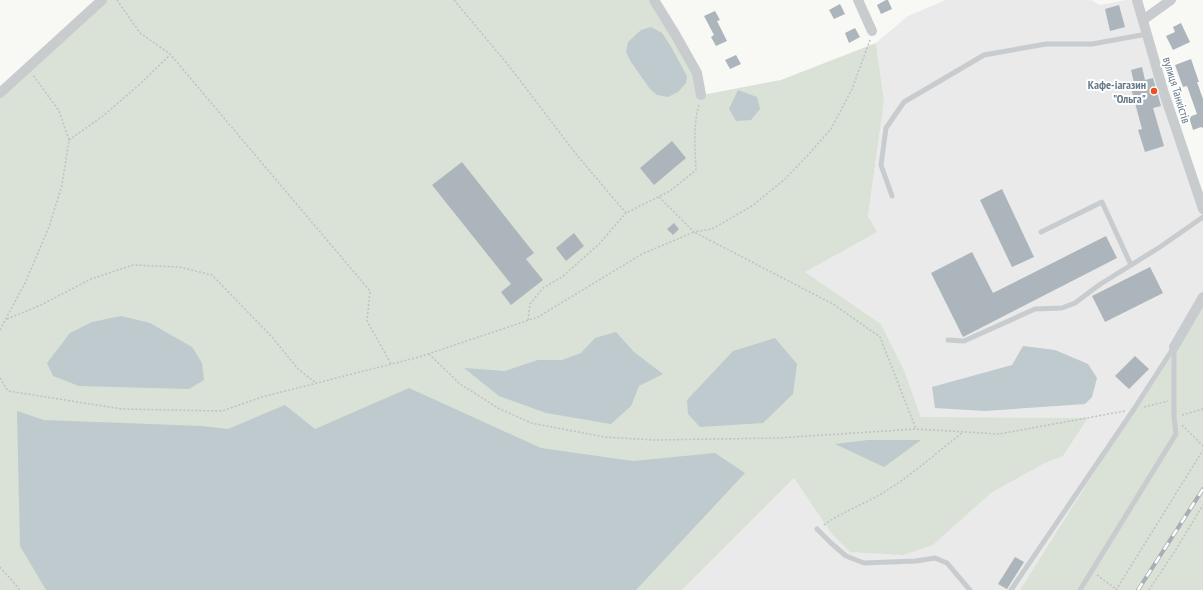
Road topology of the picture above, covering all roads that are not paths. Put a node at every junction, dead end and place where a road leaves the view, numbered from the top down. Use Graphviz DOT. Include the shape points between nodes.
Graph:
graph roads {
  1 [pos="102,0"];
  2 [pos="654,0"];
  3 [pos="858,0"];
  4 [pos="1137,0"];
  5 [pos="1171,0"];
  6 [pos="1143,20"];
  7 [pos="872,31"];
  8 [pos="1147,34"];
  9 [pos="0,93"];
  10 [pos="701,95"];
  11 [pos="892,196"];
  12 [pos="1203,209"];
  13 [pos="1203,217"];
  14 [pos="1042,232"];
  15 [pos="1131,265"];
  16 [pos="1203,297"];
  17 [pos="948,340"];
  18 [pos="1174,347"];
  19 [pos="817,529"];
  20 [pos="970,590"];
  21 [pos="1011,590"];
  22 [pos="1080,590"];
  1 -- 9 [label="street"];
  2 -- 10 [label="street" via="697,73"];
  3 -- 7 [label="street"];
  4 -- 6 [label="street, вулиця Танкістів"];
  5 -- 6 [label="street"];
  6 -- 8 [label="street, вулиця Танкістів"];
  8 -- 11 [label="lane" via="1092,44 1046,44 984,55 904,102 886,128 880,165"];
  8 -- 12 [label="street, вулиця Танкістів"];
  13 -- 15 [label="lane"];
  14 -- 15 [label="lane" via="1102,202"];
  15 -- 17 [label="lane" via="1075,303 1062,308 1035,309 964,341"];
  16 -- 18 [label="street"];
  18 -- 21 [label="lane"];
  18 -- 22 [label="lane" via="1176,434"];
  19 -- 20 [label="lane" via="846,556 864,563 935,558 947,563"];
}
